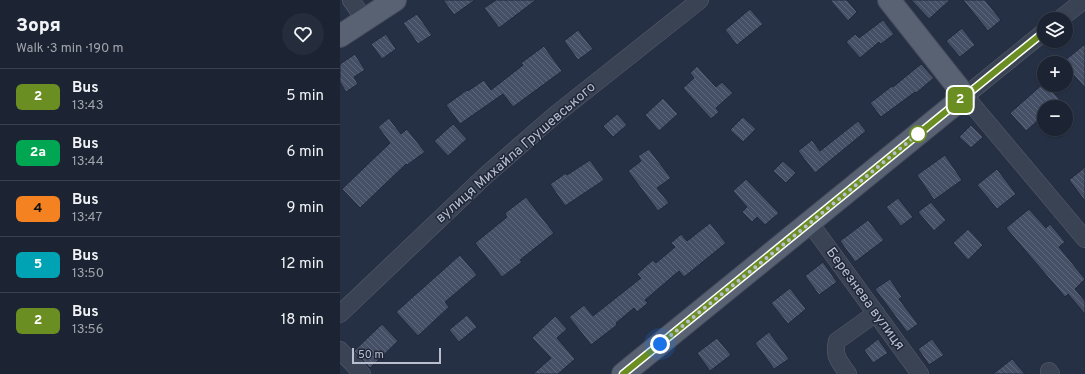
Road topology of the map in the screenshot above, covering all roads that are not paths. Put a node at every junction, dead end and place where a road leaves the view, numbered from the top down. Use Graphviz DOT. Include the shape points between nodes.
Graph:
graph roads {
  1 [pos="351,0"];
  2 [pos="395,0"];
  3 [pos="700,0"];
  4 [pos="889,0"];
  5 [pos="1084,0"];
  6 [pos="1069,12"];
  7 [pos="365,20"];
  8 [pos="340,36"];
  9 [pos="1037,38"];
  10 [pos="965,96"];
  11 [pos="810,223"];
  12 [pos="1085,239"];
  13 [pos="876,313"];
  14 [pos="340,314"];
  15 [pos="340,350"];
  16 [pos="362,374"];
  17 [pos="623,374"];
  18 [pos="848,374"];
  19 [pos="920,374"];
  1 -- 7 [label="street"];
  2 -- 7 [label="main road"];
  3 -- 14 [label="street, вулиця Михайла Грушевського" via="561,110 490,172"];
  4 -- 10 [label="main road"];
  5 -- 6 [label="street"];
  7 -- 8 [label="main road"];
  9 -- 10 [label="street"];
  10 -- 11 [label="main road"];
  10 -- 12 [label="street"];
  11 -- 13 [label="street, Березнева вулиця"];
  11 -- 17 [label="main road"];
  13 -- 18 [label="street" via="837,342 834,350 836,356"];
  13 -- 19 [label="street, Березнева вулиця"];
  15 -- 16 [label="street"];
}
